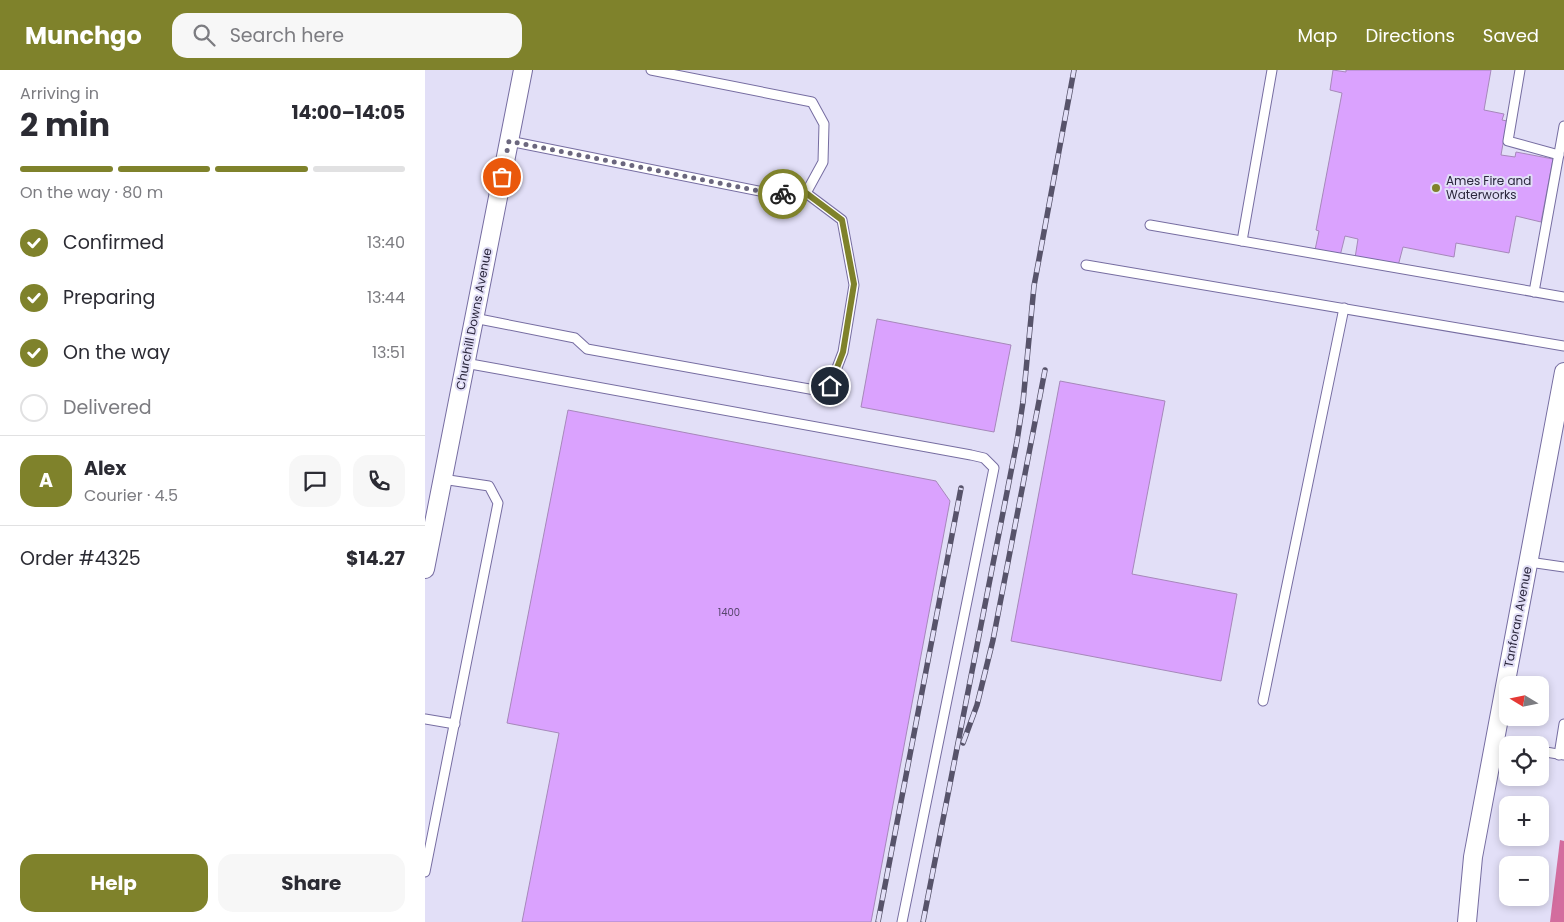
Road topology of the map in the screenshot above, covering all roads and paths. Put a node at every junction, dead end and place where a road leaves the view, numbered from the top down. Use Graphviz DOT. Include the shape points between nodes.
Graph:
graph roads {
  1 [pos="523,70"];
  2 [pos="651,70"];
  3 [pos="1272,70"];
  4 [pos="1520,70"];
  5 [pos="1564,126"];
  6 [pos="509,141"];
  7 [pos="1559,155"];
  8 [pos="806,193"];
  9 [pos="1149,225"];
  10 [pos="1242,241"];
  11 [pos="1086,265"];
  12 [pos="1534,292"];
  13 [pos="1564,298"];
  14 [pos="1344,308"];
  15 [pos="474,318"];
  16 [pos="1564,346"];
  17 [pos="465,363"];
  18 [pos="1564,372"];
  19 [pos="442,479"];
  20 [pos="1529,562"];
  21 [pos="1564,567"];
  22 [pos="425,569"];
  23 [pos="1263,701"];
  24 [pos="425,719"];
  25 [pos="455,724"];
  26 [pos="1564,724"];
  27 [pos="1502,736"];
  28 [pos="1499,752"];
  29 [pos="1561,755"];
  30 [pos="425,872"];
  31 [pos="903,922"];
  32 [pos="1467,922"];
  1 -- 6 [label="street, Churchill Downs Avenue"];
  2 -- 8 [label="lane" via="812,102 824,124 823,162"];
  3 -- 10 [label="lane"];
  4 -- 7 [label="lane" via="1508,141"];
  5 -- 7 [label="lane"];
  6 -- 8 [label="lane" via="774,194"];
  6 -- 15 [label="street, Churchill Downs Avenue"];
  7 -- 12 [label="lane"];
  8 -- 15 [label="lane" via="842,220 854,284 843,352 830,386 815,390 699,370 587,348 575,338"];
  9 -- 10 [label="lane"];
  10 -- 12 [label="lane"];
  11 -- 14 [label="lane"];
  12 -- 13 [label="lane"];
  14 -- 16 [label="lane"];
  14 -- 23 [label="lane"];
  15 -- 17 [label="street, Churchill Downs Avenue"];
  17 -- 19 [label="street, Churchill Downs Avenue"];
  17 -- 31 [label="lane" via="971,455 984,458 994,468"];
  18 -- 20 [label="street, Tanforan Avenue"];
  19 -- 22 [label="street, Churchill Downs Avenue"];
  19 -- 25 [label="lane" via="489,486 498,503"];
  20 -- 21 [label="lane"];
  20 -- 27 [label="street, Tanforan Avenue"];
  24 -- 25 [label="lane"];
  25 -- 30 [label="lane"];
  26 -- 29 [label="lane"];
  28 -- 32 [label="street, Tanforan Avenue" via="1473,857"];
}
